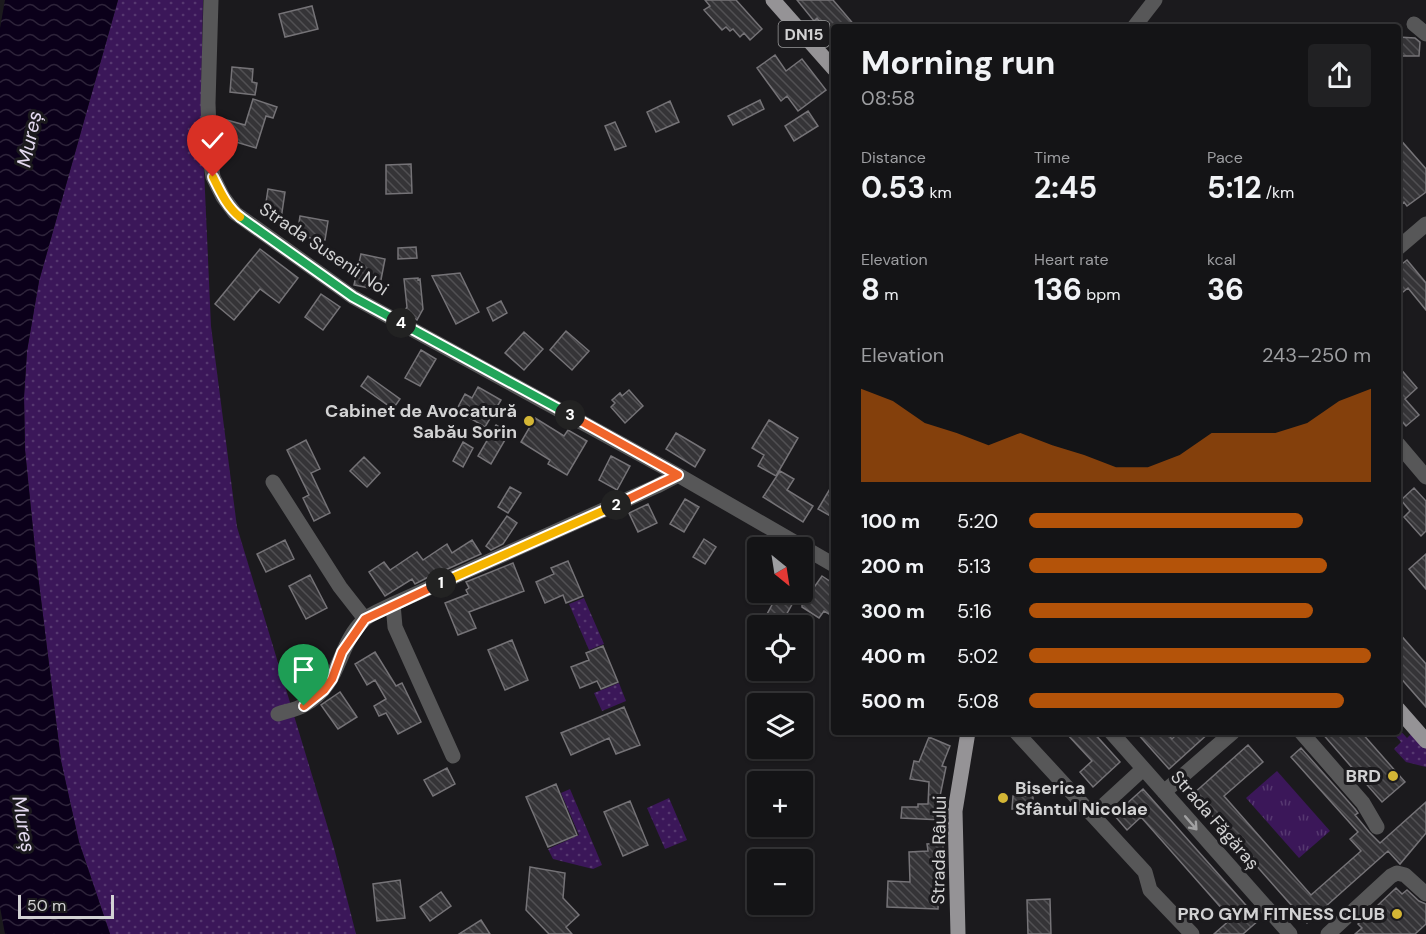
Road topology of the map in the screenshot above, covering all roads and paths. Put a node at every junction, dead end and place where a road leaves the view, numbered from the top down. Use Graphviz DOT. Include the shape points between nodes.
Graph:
graph roads {
  1 [pos="211,0"];
  2 [pos="773,0"];
  3 [pos="1155,0"];
  4 [pos="1136,24"];
  5 [pos="1413,24"];
  6 [pos="1426,34"];
  7 [pos="831,66"];
  8 [pos="1426,224"];
  9 [pos="1401,245"];
  10 [pos="1401,448"];
  11 [pos="678,475"];
  12 [pos="1426,477"];
  13 [pos="273,482"];
  14 [pos="831,563"];
  15 [pos="393,604"];
  16 [pos="365,619"];
  17 [pos="1401,712"];
  18 [pos="278,714"];
  19 [pos="968,735"];
  20 [pos="1019,735"];
  21 [pos="1114,735"];
  22 [pos="1230,735"];
  23 [pos="1304,735"];
  24 [pos="1426,741"];
  25 [pos="453,756"];
  26 [pos="1143,769"];
  27 [pos="1164,792"];
  28 [pos="1093,815"];
  29 [pos="1377,827"];
  30 [pos="1426,894"];
  31 [pos="1282,931"];
  32 [pos="958,934"];
  33 [pos="1192,934"];
  34 [pos="1328,934"];
  1 -- 11 [label="street, Strada Susenii Noi" via="210,158 213,177 235,213 353,297"];
  2 -- 7 [label="main road, DN15"];
  3 -- 4 [label="street"];
  5 -- 6 [label="street"];
  8 -- 9 [label="street"];
  10 -- 12 [label="street"];
  11 -- 14 [label="street, Strada Susenii Noi"];
  11 -- 15 [label="street"];
  13 -- 16 [label="street"];
  15 -- 16 [label="street"];
  15 -- 25 [label="street" via="395,627"];
  16 -- 18 [label="street" via="342,652 324,690 304,706"];
  17 -- 24 [label="main road"];
  19 -- 32 [label="main road, Strada Râului" via="955,810"];
  20 -- 28 [label="street"];
  21 -- 26 [label="street, Strada Făgăraș"];
  22 -- 27 [label="street"];
  23 -- 29 [label="street" via="1368,808"];
  26 -- 27 [label="street, Strada Făgăraș"];
  26 -- 28 [label="street"];
  27 -- 31 [label="street, Strada Făgăraș, one-way"];
  28 -- 33 [label="street" via="1145,872 1150,890"];
  30 -- 34 [label="street" via="1405,875 1397,873"];
}
